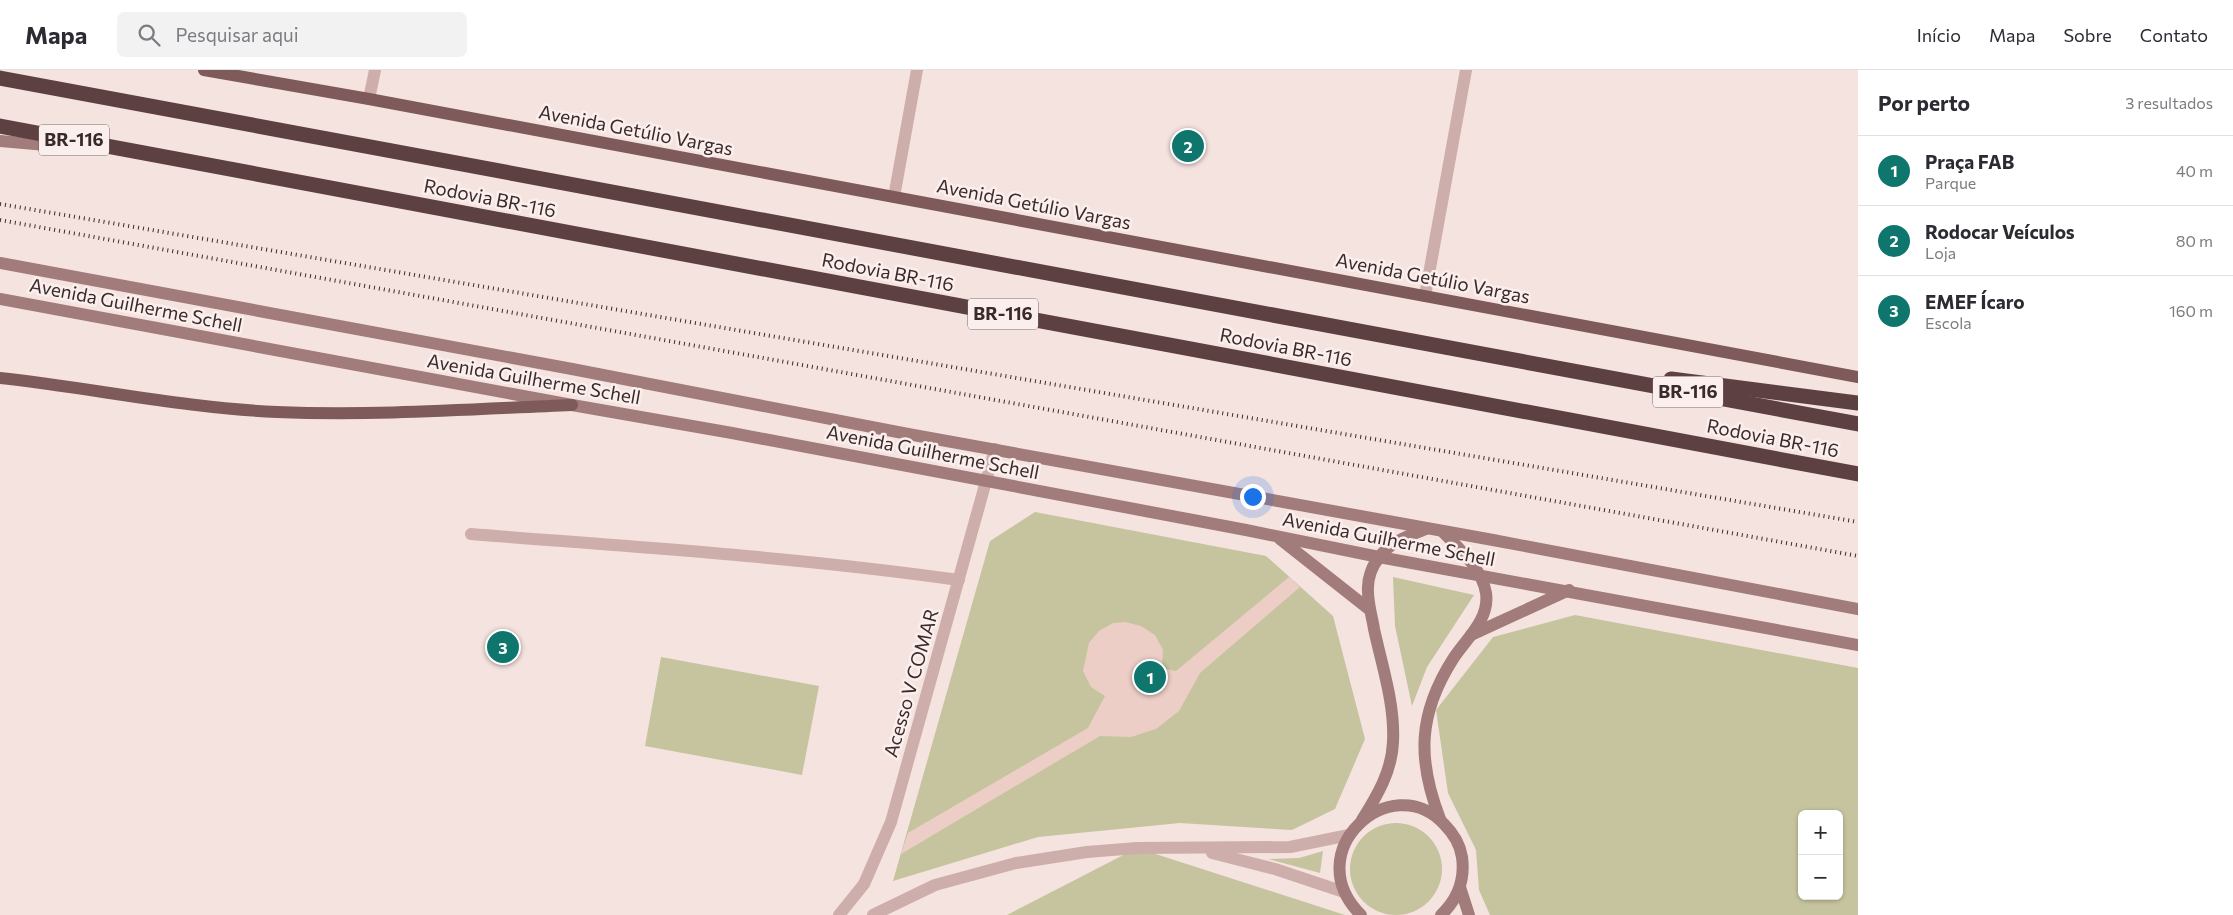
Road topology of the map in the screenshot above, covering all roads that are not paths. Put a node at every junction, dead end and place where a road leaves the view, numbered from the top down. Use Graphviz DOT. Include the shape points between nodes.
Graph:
graph roads {
  1 [pos="204,70"];
  2 [pos="375,70"];
  3 [pos="917,70"];
  4 [pos="1466,70"];
  5 [pos="0,78"];
  6 [pos="369,99"];
  7 [pos="0,126"];
  8 [pos="0,141"];
  9 [pos="148,154"];
  10 [pos="894,197"];
  11 [pos="0,263"];
  12 [pos="1425,296"];
  13 [pos="0,299"];
  14 [pos="1517,360"];
  15 [pos="1858,377"];
  16 [pos="0,378"];
  17 [pos="1858,403"];
  18 [pos="572,405"];
  19 [pos="1858,424"];
  20 [pos="995,450"];
  21 [pos="1858,474"];
  22 [pos="987,482"];
  23 [pos="1426,528"];
  24 [pos="1442,531"];
  25 [pos="471,534"];
  26 [pos="1278,538"];
  27 [pos="1379,557"];
  28 [pos="1478,575"];
  29 [pos="959,580"];
  30 [pos="1569,590"];
  31 [pos="1858,609"];
  32 [pos="1370,610"];
  33 [pos="1471,636"];
  34 [pos="1858,645"];
  35 [pos="1440,819"];
  36 [pos="1362,820"];
  37 [pos="1349,835"];
  38 [pos="1195,849"];
  39 [pos="1460,887"];
  40 [pos="1344,892"];
  41 [pos="839,915"];
  42 [pos="873,915"];
  43 [pos="1361,915"];
  44 [pos="1441,915"];
  45 [pos="1469,915"];
  1 -- 6 [label="main road, Avenida Getúlio Vargas"];
  2 -- 6 [label="street"];
  3 -- 10 [label="street"];
  4 -- 12 [label="street"];
  5 -- 14 [label="highway, Rodovia BR-116 / BR-116"];
  6 -- 10 [label="main road, Avenida Getúlio Vargas"];
  7 -- 9 [label="highway, Rodovia BR-116 / BR-116"];
  8 -- 9 [label="main road"];
  9 -- 21 [label="highway, Rodovia BR-116 / BR-116"];
  10 -- 12 [label="main road, Avenida Getúlio Vargas"];
  11 -- 20 [label="main road, Avenida Guilherme Schell"];
  12 -- 15 [label="main road, Avenida Getúlio Vargas"];
  13 -- 18 [label="main road, Avenida Guilherme Schell"];
  14 -- 17 [label="highway, BR-116"];
  14 -- 19 [label="highway, Rodovia BR-116 / BR-116"];
  16 -- 18 [label="main road" via="205,406 277,412 393,412"];
  18 -- 22 [label="main road, Avenida Guilherme Schell"];
  20 -- 22 [label="street, Acesso V COMAR"];
  20 -- 23 [label="main road, Avenida Guilherme Schell"];
  22 -- 26 [label="main road, Avenida Guilherme Schell"];
  22 -- 29 [label="street, Acesso V COMAR"];
  23 -- 24 [label="main road, Avenida Guilherme Schell"];
  23 -- 27 [label="main road" via="1392,544"];
  24 -- 28 [label="main road"];
  24 -- 31 [label="main road, Avenida Guilherme Schell"];
  25 -- 29 [label="street" via="852,565"];
  26 -- 27 [label="main road, Avenida Guilherme Schell"];
  26 -- 32 [label="main road"];
  27 -- 28 [label="main road, Avenida Guilherme Schell"];
  27 -- 32 [label="main road" via="1368,586"];
  28 -- 30 [label="main road, Avenida Guilherme Schell"];
  28 -- 33 [label="main road" via="1485,589 1486,605"];
  29 -- 41 [label="street, Acesso V COMAR" via="891,822 864,884"];
  30 -- 33 [label="main road"];
  30 -- 34 [label="main road, Avenida Guilherme Schell"];
  32 -- 36 [label="main road" via="1391,709 1393,745 1384,780"];
  33 -- 35 [label="main road" via="1446,672 1427,716 1425,764"];
  35 -- 36 [label="main road" via="1421,809 1401,805 1380,809"];
  35 -- 39 [label="main road" via="1461,849 1464,868"];
  36 -- 37 [label="main road"];
  37 -- 38 [label="street" via="1290,847"];
  37 -- 40 [label="main road" via="1341,853 1339,873"];
  38 -- 40 [label="street" via="1275,869"];
  38 -- 42 [label="street" via="1137,848 1016,863 935,885"];
  39 -- 44 [label="main road"];
  39 -- 45 [label="main road"];
  40 -- 43 [label="main road"];
}
